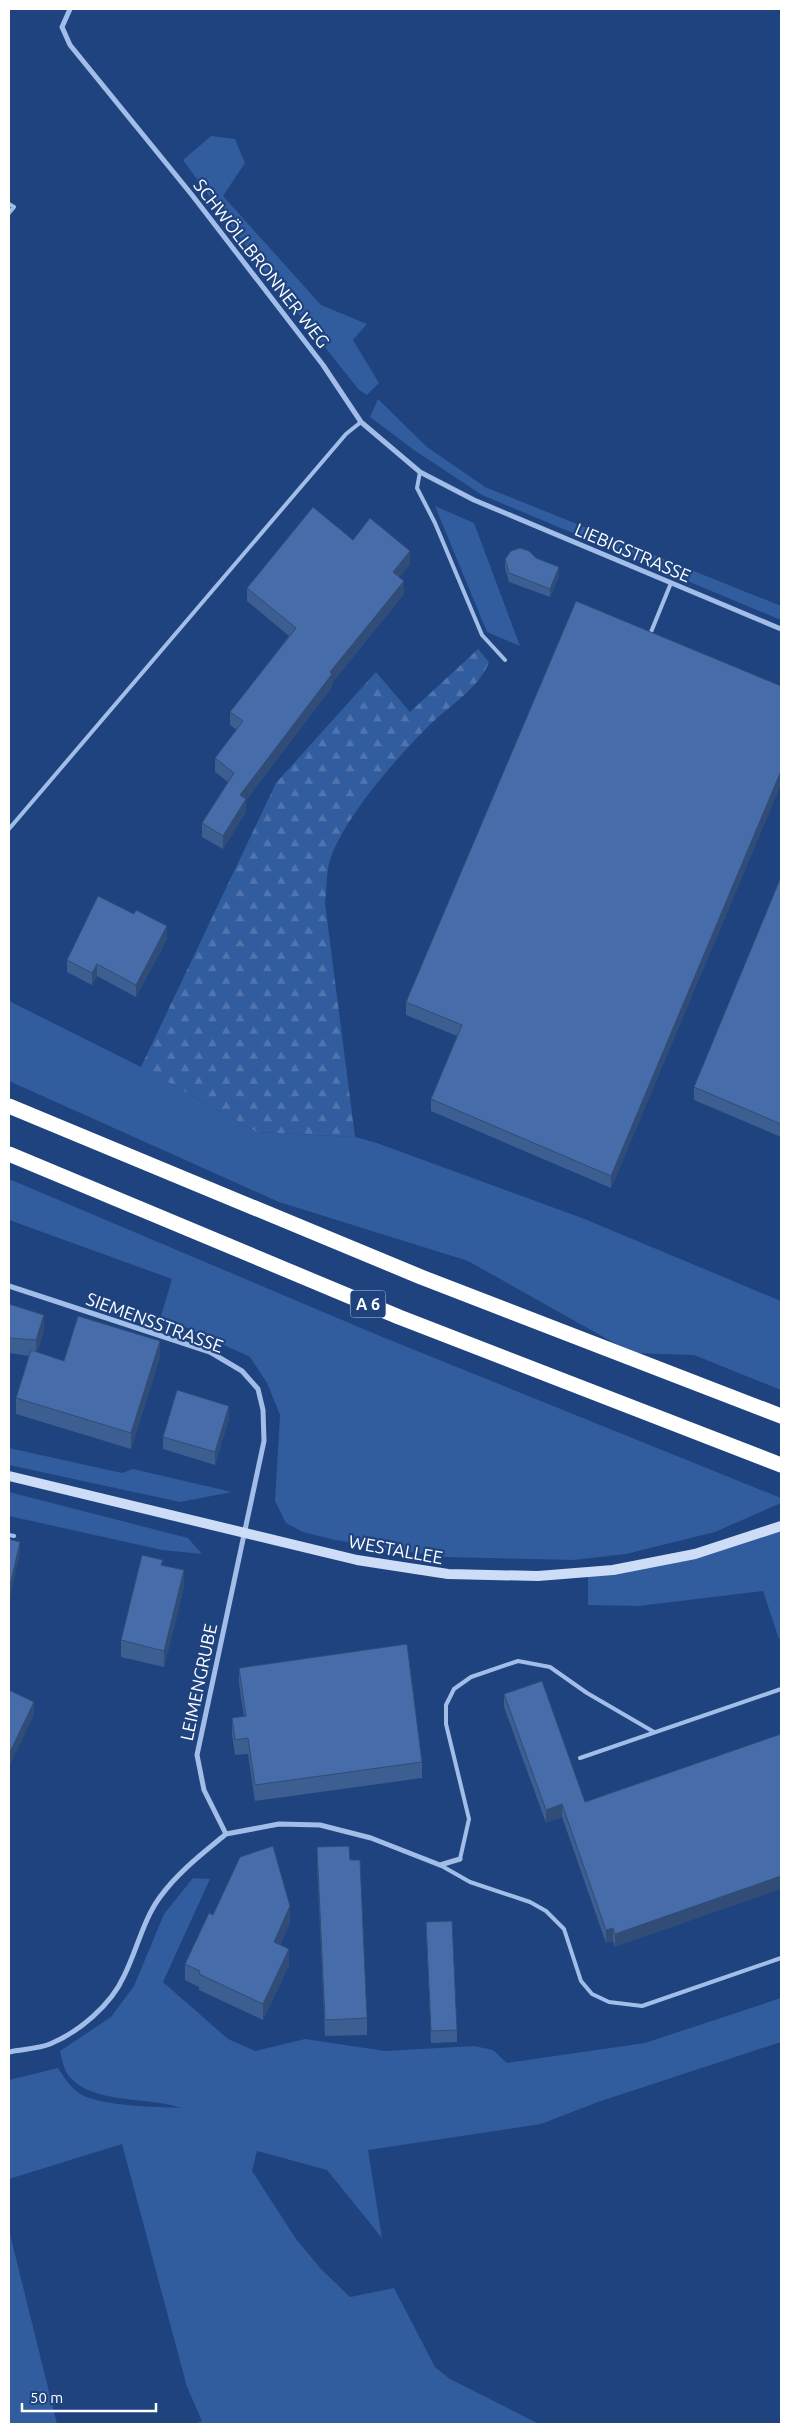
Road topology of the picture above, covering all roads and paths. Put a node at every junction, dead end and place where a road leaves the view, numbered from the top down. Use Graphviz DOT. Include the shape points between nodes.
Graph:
graph roads {
  1 [pos="69,11"];
  2 [pos="9,204"];
  3 [pos="9,213"];
  4 [pos="361,422"];
  5 [pos="420,472"];
  6 [pos="474,500"];
  7 [pos="672,583"];
  8 [pos="781,629"];
  9 [pos="651,632"];
  10 [pos="505,660"];
  11 [pos="9,829"];
  12 [pos="9,1106"];
  13 [pos="9,1154"];
  14 [pos="9,1286"];
  15 [pos="781,1416"];
  16 [pos="781,1465"];
  17 [pos="9,1476"];
  18 [pos="781,1526"];
  19 [pos="245,1532"];
  20 [pos="9,1535"];
  21 [pos="14,1536"];
  22 [pos="781,1689"];
  23 [pos="654,1732"];
  24 [pos="580,1758"];
  25 [pos="226,1834"];
  26 [pos="460,1859"];
  27 [pos="440,1864"];
  28 [pos="781,1958"];
  29 [pos="9,2052"];
  1 -- 4 [label="street, SCHWÖLLBRONNER WEG" via="62,27 70,45 198,203 323,365"];
  2 -- 3 [label="lane" via="14,207"];
  4 -- 5 [label="street, SCHWÖLLBRONNER WEG"];
  4 -- 11 [label="lane" via="346,434"];
  5 -- 6 [label="street, SCHWÖLLBRONNER WEG"];
  5 -- 10 [label="lane" via="416,488 435,523 482,635"];
  6 -- 7 [label="street, LIEBIGSTRASSE"];
  7 -- 8 [label="street, LIEBIGSTRASSE"];
  7 -- 9 [label="lane"];
  12 -- 15 [label="highway, A 6" via="421,1278"];
  13 -- 16 [label="highway, A 6" via="400,1317"];
  14 -- 19 [label="street, SIEMENSSTRASSE" via="210,1352 242,1371 258,1389 264,1410 264,1441"];
  17 -- 19 [label="main road, WESTALLEE"];
  18 -- 19 [label="main road, WESTALLEE" via="695,1554 613,1570 538,1576 448,1574 358,1560"];
  19 -- 25 [label="street, LEIMENGRUBE" via="197,1755 204,1790"];
  20 -- 21 [label="lane"];
  22 -- 23 [label="lane"];
  23 -- 24 [label="lane"];
  23 -- 26 [label="lane" via="550,1667 518,1661 471,1677 454,1688 446,1705 446,1724 469,1819"];
  25 -- 27 [label="street" via="279,1824 320,1825 371,1838"];
  25 -- 29 [label="street" via="189,1865 160,1897 138,1938 124,1977 107,2001 84,2023 49,2044"];
  26 -- 27 [label="street"];
  27 -- 28 [label="lane" via="470,1882 530,1902 546,1911 564,1929 581,1981 592,1994 609,2002 642,2006"];
}
